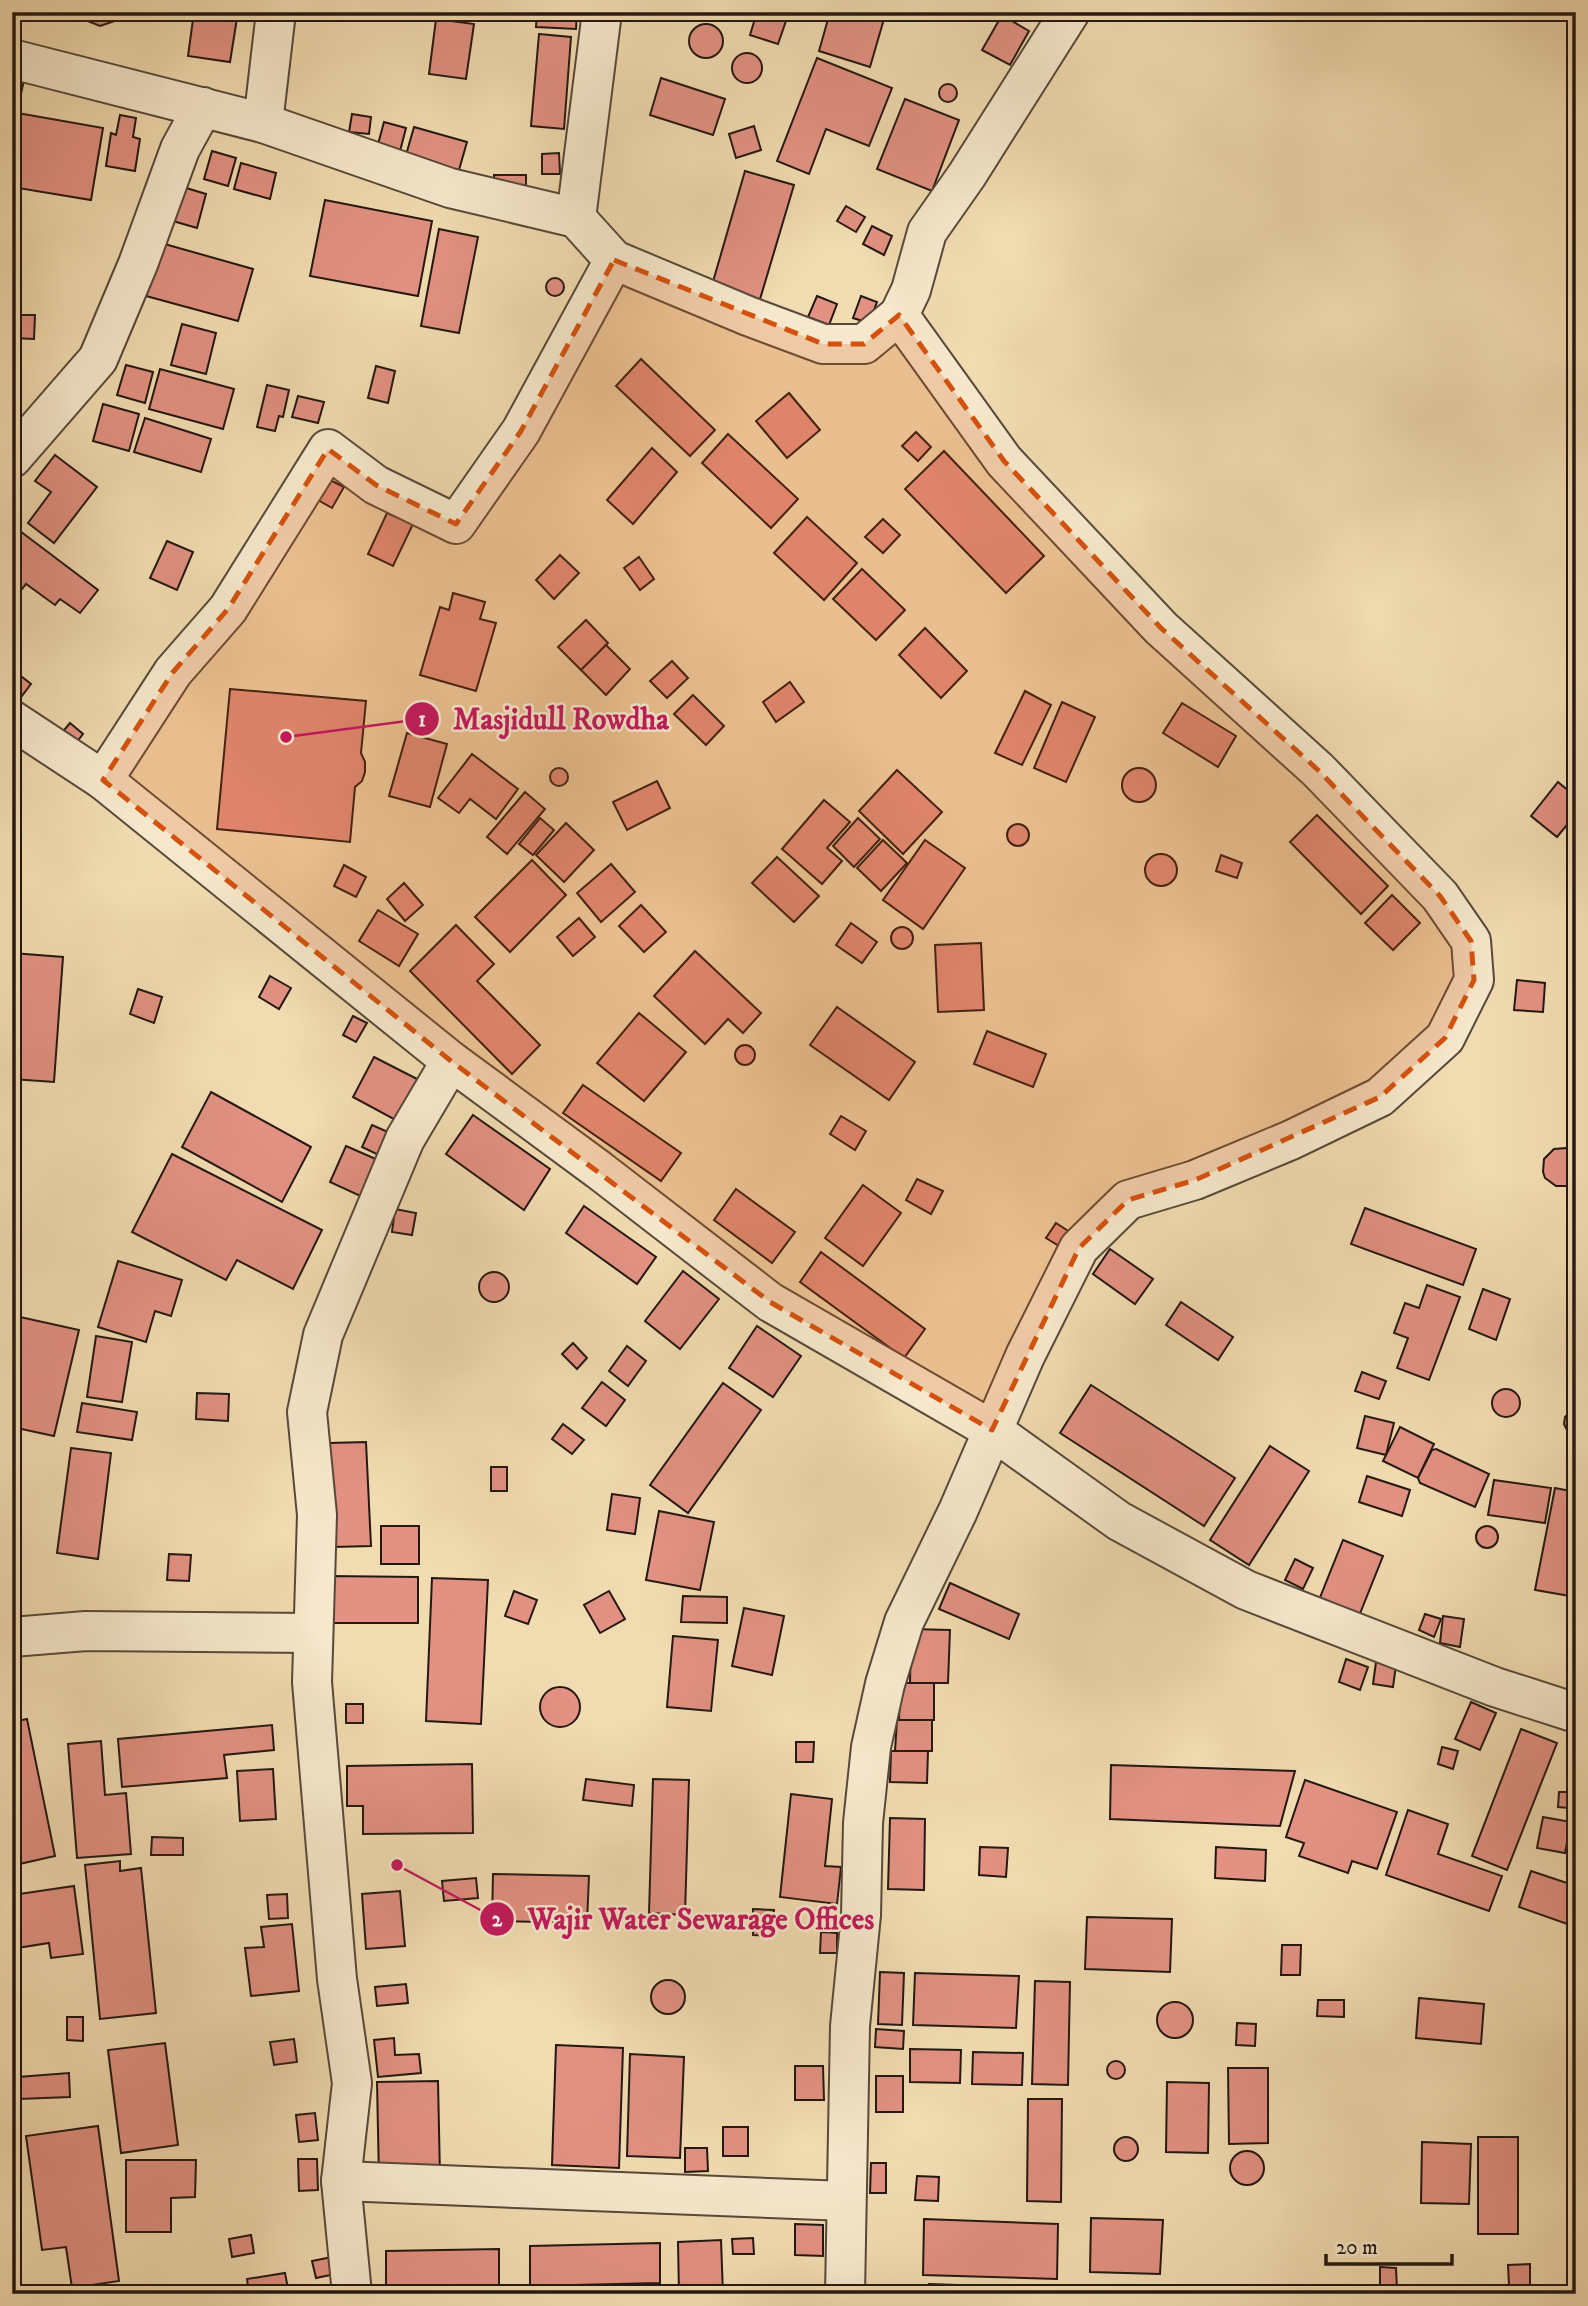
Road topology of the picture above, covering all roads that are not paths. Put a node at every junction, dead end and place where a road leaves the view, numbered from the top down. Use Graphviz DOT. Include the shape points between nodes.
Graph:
graph roads {
  1 [pos="276,12"];
  2 [pos="602,12"];
  3 [pos="1070,12"];
  4 [pos="12,59"];
  5 [pos="204,107"];
  6 [pos="263,123"];
  7 [pos="576,218"];
  8 [pos="614,260"];
  9 [pos="900,315"];
  10 [pos="12,458"];
  11 [pos="12,720"];
  12 [pos="103,779"];
  13 [pos="451,1061"];
  14 [pos="992,1430"];
  15 [pos="313,1633"];
  16 [pos="12,1637"];
  17 [pos="1576,1713"];
  18 [pos="341,2181"];
  19 [pos="845,2201"];
  20 [pos="352,2294"];
  21 [pos="845,2294"];
  1 -- 6 [label="street"];
  2 -- 7 [label="street"];
  3 -- 9 [label="street" via="928,232"];
  4 -- 5 [label="street"];
  5 -- 6 [label="street"];
  5 -- 10 [label="street" via="180,149 98,359"];
  6 -- 7 [label="street" via="450,188"];
  7 -- 8 [label="street"];
  8 -- 9 [label="street" via="823,344 864,344"];
  8 -- 12 [label="street" via="521,431 456,524 376,485 328,449 228,609 173,672"];
  9 -- 14 [label="street" via="1004,461 1161,628 1318,770 1440,897 1471,941 1474,980 1445,1038 1380,1097 1207,1175 1128,1200 1079,1248"];
  11 -- 12 [label="street"];
  12 -- 13 [label="street"];
  13 -- 14 [label="street" via="770,1302"];
  13 -- 15 [label="street" via="405,1139 323,1335 307,1412 317,1515"];
  14 -- 17 [label="street" via="1119,1521 1246,1590 1495,1687"];
  14 -- 19 [label="street" via="904,1622 871,1747 850,2026"];
  15 -- 16 [label="street" via="86,1631"];
  15 -- 18 [label="street" via="312,1682 327,1868 352,2083"];
  18 -- 19 [label="street"];
  18 -- 20 [label="street"];
  19 -- 21 [label="street"];
}
